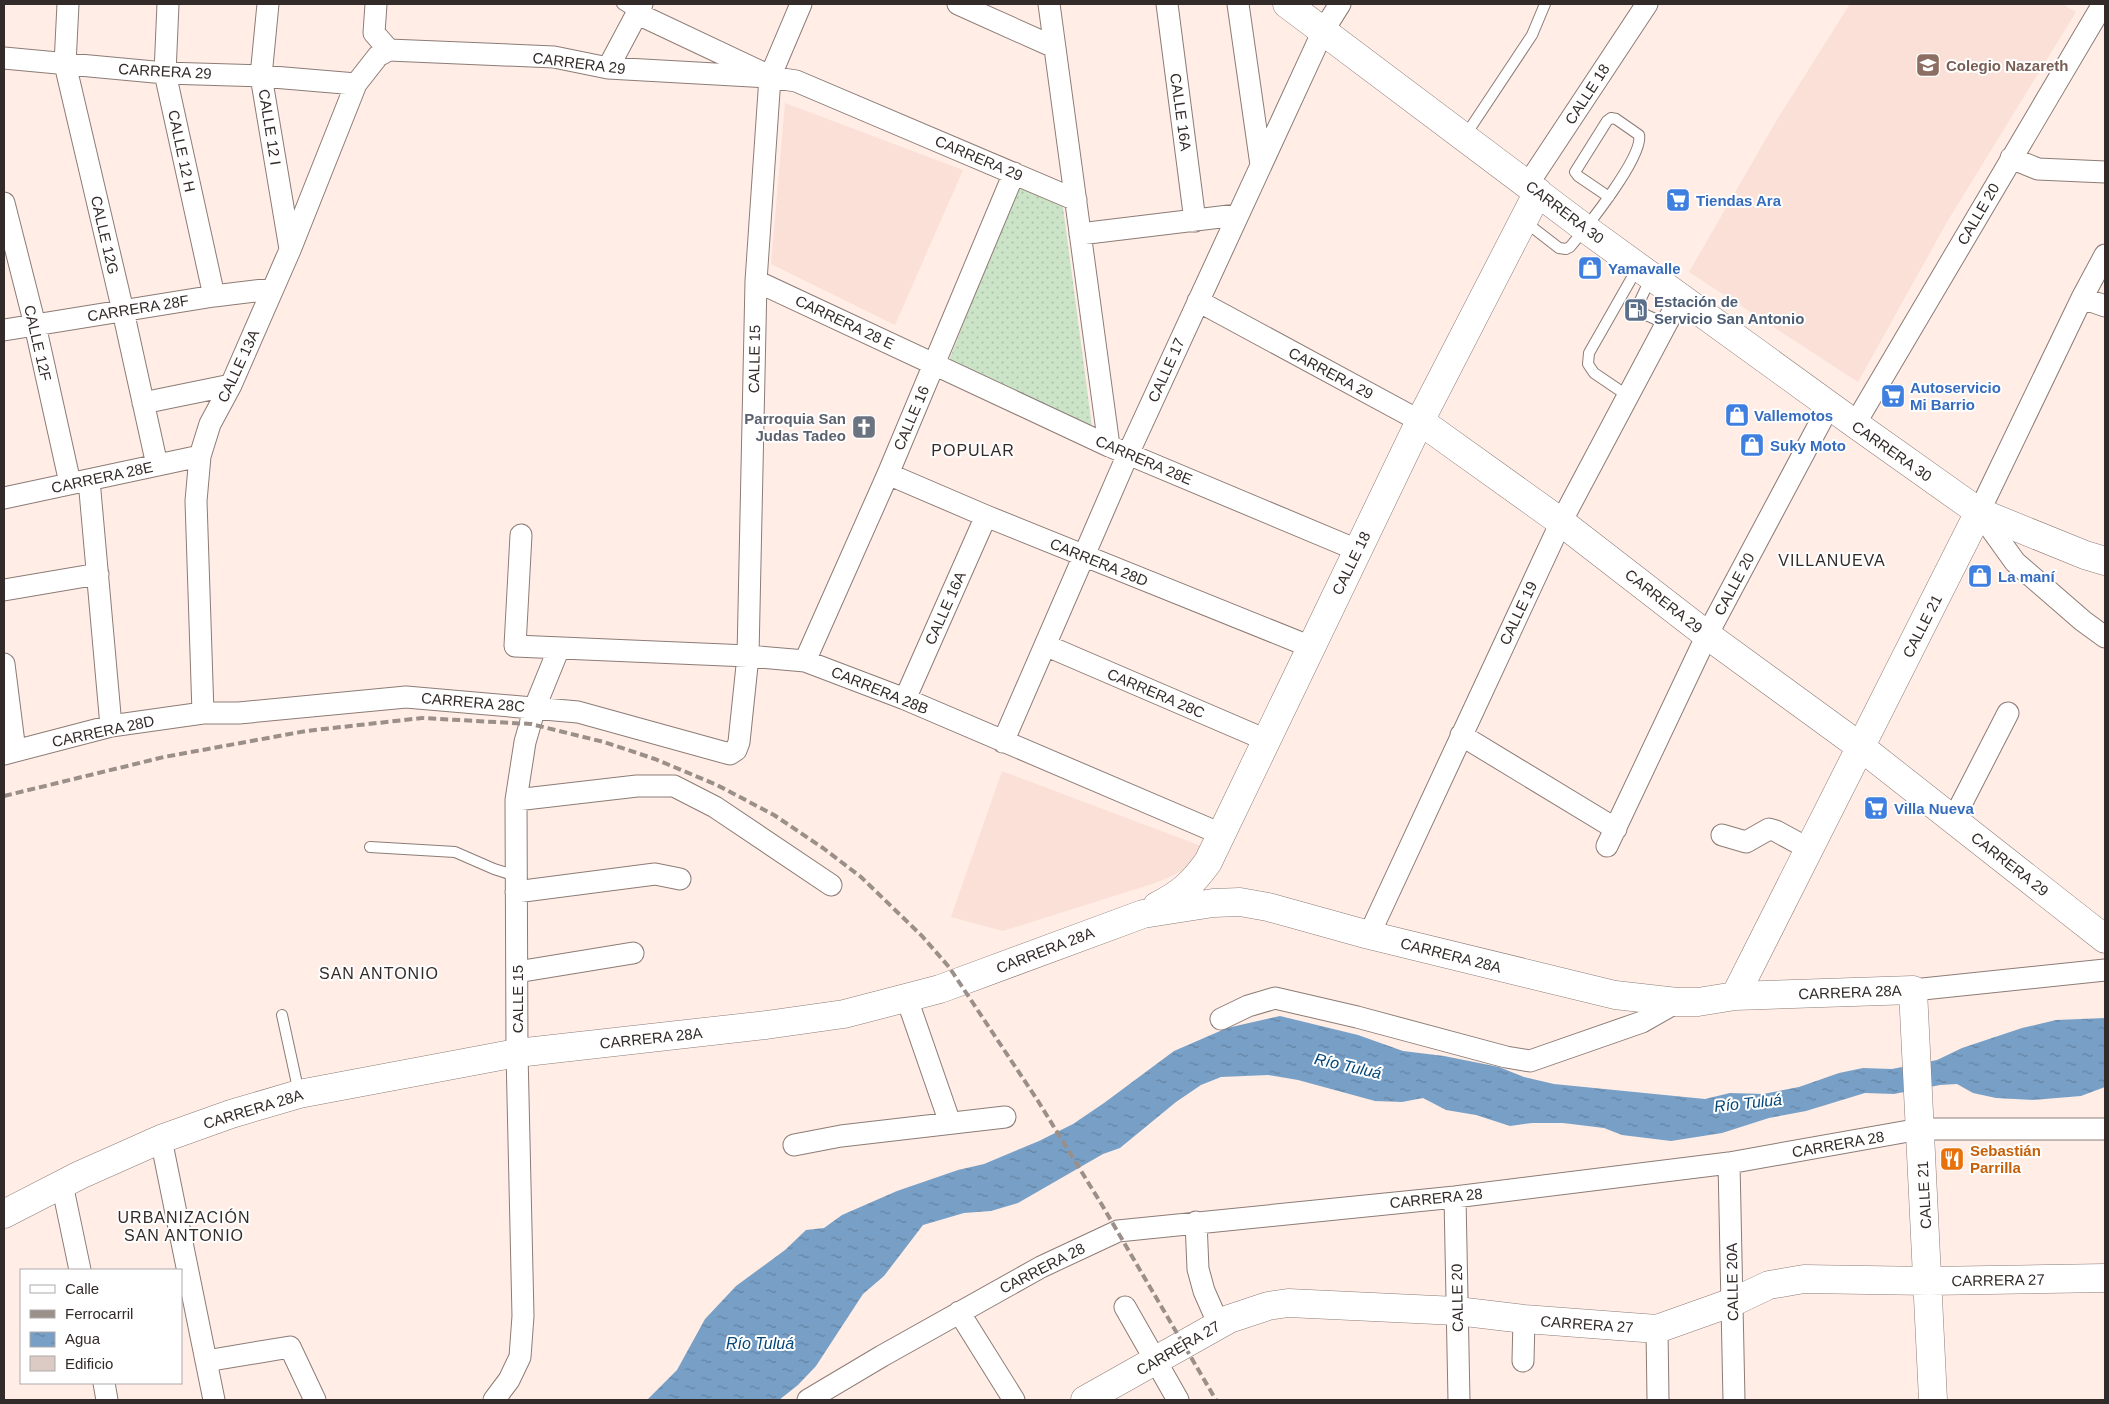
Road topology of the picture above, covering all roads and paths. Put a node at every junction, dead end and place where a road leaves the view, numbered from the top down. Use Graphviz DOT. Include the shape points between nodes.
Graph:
graph roads {
  1 [pos="68,4"];
  2 [pos="168,4"];
  3 [pos="268,4"];
  4 [pos="376,4"];
  5 [pos="801,4"];
  6 [pos="958,4"];
  7 [pos="1049,4"];
  8 [pos="1167,4"];
  9 [pos="1238,4"];
  10 [pos="1287,4"];
  11 [pos="1340,4"];
  12 [pos="1545,4"];
  13 [pos="1648,4"];
  14 [pos="2102,5"];
  15 [pos="634,7"];
  16 [pos="1323,31"];
  17 [pos="1054,47"];
  18 [pos="389,50"];
  19 [pos="4,58"];
  20 [pos="65,64"];
  21 [pos="608,68"];
  22 [pos="165,73"];
  23 [pos="261,76"];
  24 [pos="770,77"];
  25 [pos="356,84"];
  26 [pos="1464,137"];
  27 [pos="2011,158"];
  28 [pos="1261,165"];
  29 [pos="2105,172"];
  30 [pos="1014,173"];
  31 [pos="1533,188"];
  32 [pos="1609,197"];
  33 [pos="1076,200"];
  34 [pos="4,203"];
  35 [pos="1237,215"];
  36 [pos="1196,220"];
  37 [pos="1524,220"];
  38 [pos="1586,229"];
  39 [pos="1080,234"];
  40 [pos="290,250"];
  41 [pos="2105,255"];
  42 [pos="1645,271"];
  43 [pos="756,281"];
  44 [pos="272,289"];
  45 [pos="214,296"];
  46 [pos="1680,298"];
  47 [pos="2082,298"];
  48 [pos="1198,301"];
  49 [pos="1639,303"];
  50 [pos="2105,306"];
  51 [pos="123,310"];
  52 [pos="1644,314"];
  53 [pos="1666,324"];
  54 [pos="35,325"];
  55 [pos="4,330"];
  56 [pos="934,363"];
  57 [pos="231,386"];
  58 [pos="1628,396"];
  59 [pos="143,403"];
  60 [pos="1829,406"];
  61 [pos="1420,421"];
  62 [pos="1855,424"];
  63 [pos="1109,446"];
  64 [pos="1128,454"];
  65 [pos="200,456"];
  66 [pos="157,465"];
  67 [pos="888,474"];
  68 [pos="80,482"];
  69 [pos="4,498"];
  70 [pos="1979,512"];
  71 [pos="986,516"];
  72 [pos="1561,522"];
  73 [pos="521,535"];
  74 [pos="1357,550"];
  75 [pos="1084,556"];
  76 [pos="2105,561"];
  77 [pos="98,574"];
  78 [pos="4,590"];
  79 [pos="1707,635"];
  80 [pos="2105,637"];
  81 [pos="1045,645"];
  82 [pos="1311,647"];
  83 [pos="560,648"];
  84 [pos="748,656"];
  85 [pos="805,661"];
  86 [pos="4,664"];
  87 [pos="905,699"];
  88 [pos="535,707"];
  89 [pos="203,713"];
  90 [pos="2008,713"];
  91 [pos="111,726"];
  92 [pos="1461,735"];
  93 [pos="1266,740"];
  94 [pos="1004,742"];
  95 [pos="1862,748"];
  96 [pos="736,750"];
  97 [pos="10,752"];
  98 [pos="516,800"];
  99 [pos="1953,820"];
  100 [pos="1221,834"];
  101 [pos="1722,835"];
  102 [pos="370,847"];
  103 [pos="1809,849"];
  104 [pos="1208,862"];
  105 [pos="680,879"];
  106 [pos="516,884"];
  107 [pos="831,885"];
  108 [pos="1225,902"];
  109 [pos="1143,914"];
  110 [pos="1370,935"];
  111 [pos="2105,939"];
  112 [pos="633,953"];
  113 [pos="2105,970"];
  114 [pos="517,972"];
  115 [pos="1913,990"];
  116 [pos="1735,996"];
  117 [pos="907,999"];
  118 [pos="1677,1002"];
  119 [pos="282,1015"];
  120 [pos="1221,1019"];
  121 [pos="517,1053"];
  122 [pos="299,1094"];
  123 [pos="1919,1116"];
  124 [pos="1005,1117"];
  125 [pos="950,1123"];
  126 [pos="2105,1129"];
  127 [pos="161,1139"];
  128 [pos="794,1145"];
  129 [pos="1729,1163"];
  130 [pos="62,1184"];
  131 [pos="1455,1197"];
  132 [pos="4,1214"];
  133 [pos="1196,1222"];
  134 [pos="80,1269"];
  135 [pos="2105,1278"];
  136 [pos="1929,1281"];
  137 [pos="1733,1302"];
  138 [pos="1125,1307"];
  139 [pos="1457,1311"];
  140 [pos="959,1312"];
  141 [pos="1524,1319"];
  142 [pos="1219,1325"];
  143 [pos="1657,1329"];
  144 [pos="206,1360"];
  145 [pos="1155,1361"];
  146 [pos="1523,1361"];
  147 [pos="104,1384"];
  148 [pos="108,1400"];
  149 [pos="214,1400"];
  150 [pos="315,1400"];
  151 [pos="494,1400"];
  152 [pos="808,1400"];
  153 [pos="1014,1400"];
  154 [pos="1085,1400"];
  155 [pos="1178,1400"];
  156 [pos="1459,1400"];
  157 [pos="1658,1400"];
  158 [pos="1734,1400"];
  159 [pos="1933,1400"];
  1 -- 20 [label="street, CALLE 12G"];
  2 -- 22 [label="street, CALLE 12 H"];
  3 -- 23 [label="street, CALLE 12 I"];
  4 -- 18 [label="street" via="374,33"];
  5 -- 24 [label="street, CALLE 15"];
  6 -- 17 [label="street"];
  7 -- 17 [label="street"];
  8 -- 36 [label="street, CALLE 16A"];
  9 -- 28 [label="street"];
  10 -- 16 [label="street, CARRERA 30"];
  11 -- 16 [label="street, CALLE 17"];
  12 -- 26 [label="lane" via="1532,35"];
  13 -- 31 [label="street, CALLE 18"];
  14 -- 27 [label="street, CALLE 20"];
  15 -- 21 [label="street"];
  15 -- 24 [label="street, CARRERA 29"];
  16 -- 26 [label="street, CARRERA 30"];
  16 -- 28 [label="street, CALLE 17"];
  17 -- 33 [label="street"];
  18 -- 21 [label="street, CARRERA 29" via="554,57"];
  18 -- 25 [label="street, CALLE 13A" via="378,56"];
  19 -- 20 [label="street, CARRERA 29"];
  20 -- 22 [label="street, CARRERA 29"];
  20 -- 51 [label="street, CALLE 12G"];
  21 -- 24 [label="street, CARRERA 29"];
  22 -- 23 [label="street, CARRERA 29"];
  22 -- 45 [label="street, CALLE 12 H"];
  23 -- 25 [label="street, CARRERA 29"];
  23 -- 40 [label="street, CALLE 12 I"];
  24 -- 30 [label="street, CARRERA 29" via="796,81"];
  24 -- 43 [label="street, CALLE 15"];
  25 -- 40 [label="street, CALLE 13A"];
  26 -- 31 [label="street, CARRERA 30"];
  27 -- 29 [label="street" via="2038,169"];
  27 -- 62 [label="street, CALLE 20"];
  28 -- 35 [label="street, CALLE 17"];
  30 -- 33 [label="street, CARRERA 29"];
  30 -- 56 [label="street, CALLE 16"];
  31 -- 37 [label="street, CALLE 18"];
  31 -- 38 [label="street, CARRERA 30"];
  32 -- 32 [label="lane" via="1640,145 1639,134 1611,118 1575,172"];
  32 -- 38 [label="lane"];
  33 -- 39 [label="street"];
  34 -- 54 [label="street, CALLE 12F"];
  35 -- 36 [label="street"];
  35 -- 48 [label="street, CALLE 17"];
  36 -- 39 [label="street"];
  37 -- 38 [label="lane" via="1566,250"];
  37 -- 61 [label="street, CALLE 18"];
  38 -- 42 [label="street, CARRERA 30"];
  39 -- 63 [label="street"];
  40 -- 44 [label="street, CALLE 13A"];
  41 -- 47 [label="street, CALLE 21"];
  42 -- 46 [label="street, CARRERA 30"];
  42 -- 49 [label="lane"];
  42 -- 58 [label="lane" via="1589,353 1588,364 1594,373"];
  43 -- 56 [label="street, CARRERA 28 E"];
  43 -- 84 [label="street, CALLE 15"];
  44 -- 45 [label="street, CARRERA 28F"];
  44 -- 57 [label="street, CALLE 13A"];
  45 -- 51 [label="street, CARRERA 28F"];
  46 -- 53 [label="street, CALLE 19"];
  46 -- 60 [label="street, CARRERA 30"];
  47 -- 50 [label="street"];
  47 -- 70 [label="street, CALLE 21"];
  48 -- 61 [label="street, CARRERA 29"];
  48 -- 64 [label="street, CALLE 17"];
  51 -- 54 [label="street, CARRERA 28F"];
  51 -- 59 [label="street, CALLE 12G"];
  52 -- 53 [label="lane"];
  53 -- 58 [label="street, CALLE 19"];
  54 -- 55 [label="street, CARRERA 28F"];
  54 -- 68 [label="street, CALLE 12F"];
  56 -- 63 [label="street, CARRERA 28E"];
  56 -- 67 [label="street, CALLE 16"];
  57 -- 59 [label="street"];
  57 -- 65 [label="street, CALLE 13A" via="210,424"];
  58 -- 72 [label="street, CALLE 19"];
  59 -- 66 [label="street, CALLE 12G"];
  60 -- 62 [label="street, CARRERA 30"];
  60 -- 79 [label="street, CALLE 20"];
  61 -- 72 [label="street, CARRERA 29"];
  61 -- 74 [label="street, CALLE 18"];
  62 -- 70 [label="street, CARRERA 30"];
  63 -- 64 [label="street, CARRERA 28E"];
  64 -- 74 [label="street, CARRERA 28E"];
  64 -- 75 [label="street, CALLE 17"];
  65 -- 66 [label="street, CARRERA 28E"];
  65 -- 89 [label="street, CALLE 13A" via="196,501"];
  66 -- 68 [label="street, CARRERA 28E"];
  67 -- 71 [label="street, CARRERA 28D"];
  67 -- 85 [label="street, CALLE 16"];
  68 -- 69 [label="street, CARRERA 28E"];
  68 -- 77 [label="street, CALLE 12F"];
  70 -- 76 [label="street, CARRERA 30" via="2085,556"];
  70 -- 80 [label="street" via="2015,562"];
  70 -- 95 [label="street, CALLE 21"];
  71 -- 75 [label="street, CARRERA 28D"];
  71 -- 87 [label="street, CALLE 16A"];
  72 -- 79 [label="street, CARRERA 29"];
  72 -- 92 [label="street, CALLE 19"];
  73 -- 83 [label="street, CARRERA 28B" via="515,646"];
  74 -- 82 [label="street, CALLE 18"];
  75 -- 81 [label="street, CALLE 17"];
  75 -- 82 [label="street, CARRERA 28D"];
  77 -- 78 [label="street"];
  77 -- 91 [label="street, CALLE 12F"];
  79 -- 92 [label="street, CALLE 20" via="1611,838"];
  79 -- 95 [label="street, CARRERA 29"];
  81 -- 93 [label="street, CARRERA 28C"];
  81 -- 94 [label="street, CALLE 17"];
  82 -- 93 [label="street, CALLE 18"];
  83 -- 84 [label="street, CARRERA 28B"];
  83 -- 88 [label="street, CALLE 15"];
  84 -- 85 [label="street, CARRERA 28B"];
  84 -- 96 [label="street, CALLE 15"];
  85 -- 87 [label="street, CARRERA 28B"];
  86 -- 97 [label="street"];
  87 -- 94 [label="street, CARRERA 28B"];
  88 -- 89 [label="street, CARRERA 28C" via="406,697 239,713"];
  88 -- 96 [label="street, CARRERA 28C" via="578,712 730,754"];
  88 -- 98 [label="street, CALLE 15" via="525,742"];
  89 -- 91 [label="street, CARRERA 28D"];
  90 -- 99 [label="street"];
  91 -- 97 [label="street, CARRERA 28D"];
  92 -- 110 [label="street, CALLE 19"];
  93 -- 100 [label="street, CALLE 18"];
  94 -- 100 [label="street, CARRERA 28B"];
  95 -- 99 [label="street, CARRERA 29"];
  95 -- 103 [label="street, CALLE 21"];
  98 -- 106 [label="street, CALLE 15"];
  98 -- 107 [label="street" via="637,786 674,786 715,807"];
  99 -- 111 [label="street, CARRERA 29"];
  100 -- 104 [label="street, CALLE 18"];
  101 -- 103 [label="street" via="1746,842 1769,829 1776,830"];
  102 -- 106 [label="lane" via="455,852 494,869"];
  103 -- 116 [label="street, CALLE 21"];
  104 -- 108 [label="street" via="1208,888"];
  104 -- 109 [label="street, CALLE 18" via="1181,892"];
  105 -- 106 [label="street" via="655,874"];
  106 -- 114 [label="street, CALLE 15"];
  108 -- 109 [label="street, CARRERA 28A"];
  108 -- 110 [label="street, CARRERA 28A" via="1268,907"];
  109 -- 117 [label="street, CARRERA 28A"];
  110 -- 118 [label="street, CARRERA 28A" via="1615,995"];
  112 -- 114 [label="street"];
  113 -- 115 [label="street, CARRERA 28A"];
  114 -- 121 [label="street, CALLE 15"];
  115 -- 116 [label="street, CARRERA 28A"];
  115 -- 123 [label="street, CALLE 21"];
  116 -- 118 [label="street, CARRERA 28A"];
  117 -- 121 [label="street, CARRERA 28A" via="844,1014 775,1024"];
  117 -- 125 [label="street"];
  118 -- 120 [label="street" via="1642,1022 1530,1061 1275,998"];
  119 -- 122 [label="lane"];
  121 -- 122 [label="street, CARRERA 28A"];
  121 -- 151 [label="street, CALLE 15" via="523,1316 520,1357"];
  122 -- 127 [label="street, CARRERA 28A"];
  123 -- 126 [label="street, CARRERA 28"];
  123 -- 129 [label="street, CARRERA 28"];
  123 -- 136 [label="street, CALLE 21"];
  124 -- 125 [label="street"];
  125 -- 128 [label="street"];
  127 -- 130 [label="street, CARRERA 28A"];
  127 -- 144 [label="street"];
  129 -- 131 [label="street, CARRERA 28"];
  129 -- 137 [label="street, CALLE 20A"];
  130 -- 132 [label="street, CARRERA 28A"];
  130 -- 134 [label="street"];
  131 -- 133 [label="street, CARRERA 28"];
  131 -- 139 [label="street, CALLE 20"];
  133 -- 140 [label="street, CARRERA 28" via="1118,1231 1041,1267"];
  133 -- 142 [label="street" via="1198,1269"];
  135 -- 136 [label="street, CARRERA 27"];
  136 -- 137 [label="street, CARRERA 27" via="1804,1279 1769,1285"];
  136 -- 159 [label="street, CALLE 21"];
  137 -- 143 [label="street, CARRERA 27"];
  137 -- 158 [label="street, CALLE 20A"];
  138 -- 145 [label="street"];
  139 -- 141 [label="street, CARRERA 27"];
  139 -- 142 [label="street, CARRERA 27" via="1288,1303 1245,1312"];
  139 -- 156 [label="street, CALLE 20"];
  140 -- 152 [label="street, CARRERA 28"];
  140 -- 153 [label="street"];
  141 -- 143 [label="street, CARRERA 27"];
  141 -- 146 [label="street"];
  142 -- 145 [label="street, CARRERA 27"];
  143 -- 157 [label="street"];
  144 -- 149 [label="street"];
  144 -- 150 [label="street" via="290,1347"];
  145 -- 154 [label="street, CARRERA 27"];
  145 -- 155 [label="street"];
  147 -- 148 [label="street"];
}
